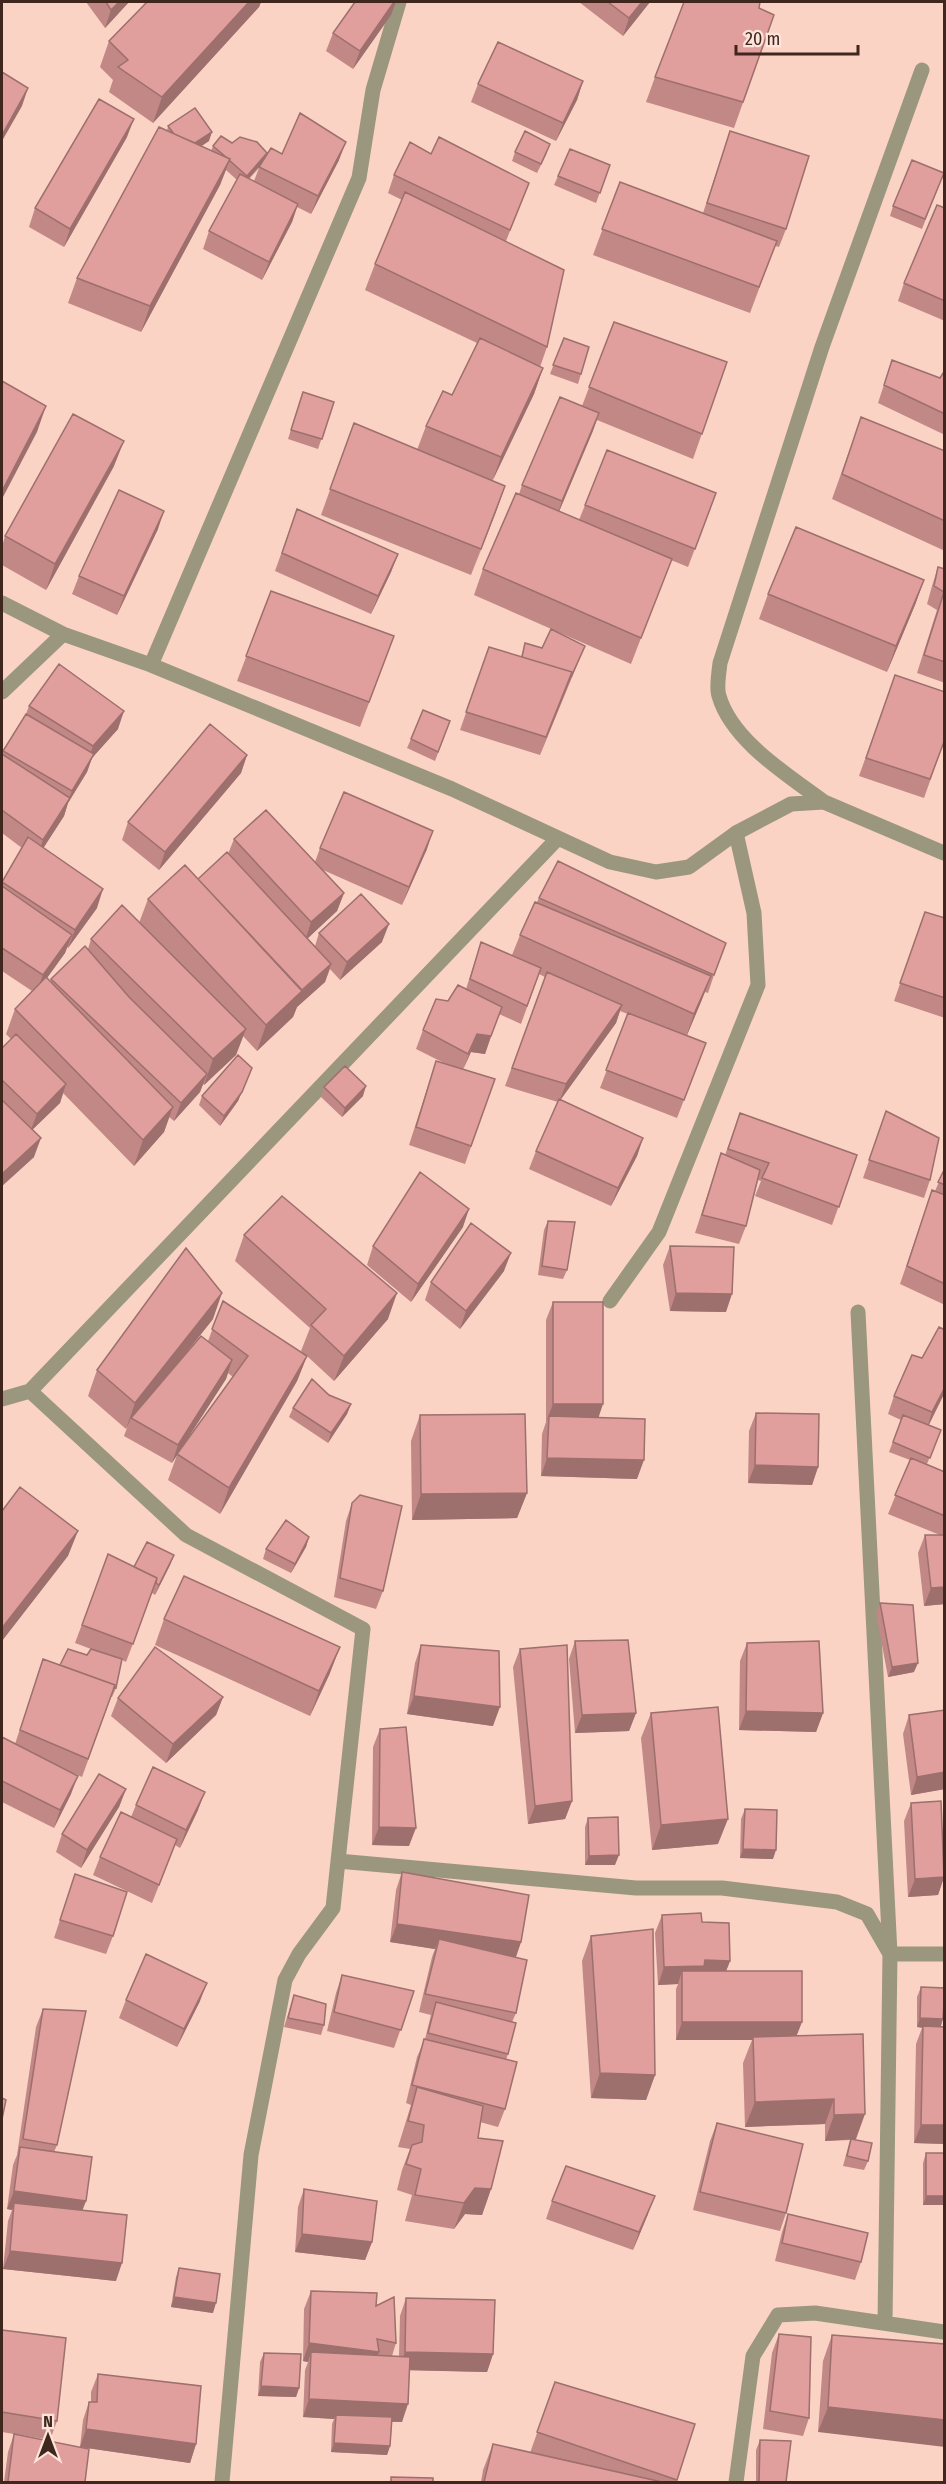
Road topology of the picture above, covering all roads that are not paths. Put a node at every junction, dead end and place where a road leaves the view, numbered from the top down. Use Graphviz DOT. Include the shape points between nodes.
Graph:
graph roads {
  1 [pos="399,2"];
  2 [pos="921,70"];
  3 [pos="2,603"];
  4 [pos="63,634"];
  5 [pos="151,665"];
  6 [pos="2,692"];
  7 [pos="824,802"];
  8 [pos="736,833"];
  9 [pos="558,838"];
  10 [pos="945,853"];
  11 [pos="610,1301"];
  12 [pos="858,1312"];
  13 [pos="30,1391"];
  14 [pos="2,1399"];
  15 [pos="338,1861"];
  16 [pos="890,1954"];
  17 [pos="945,1954"];
  18 [pos="885,2323"];
  19 [pos="945,2332"];
  20 [pos="222,2482"];
  21 [pos="736,2482"];
  1 -- 5 [label="street" via="373,90 359,178"];
  2 -- 7 [label="street" via="822,347 720,663 718,695 735,728 768,760"];
  3 -- 4 [label="street"];
  4 -- 5 [label="street"];
  4 -- 6 [label="street"];
  5 -- 9 [label="street" via="452,789"];
  7 -- 8 [label="street" via="791,804"];
  7 -- 10 [label="street"];
  8 -- 9 [label="street" via="689,867 656,872 610,862"];
  8 -- 11 [label="street" via="754,913 758,985 659,1232"];
  9 -- 13 [label="street"];
  12 -- 16 [label="street"];
  13 -- 14 [label="street"];
  13 -- 15 [label="street" via="186,1535 363,1629"];
  15 -- 16 [label="street" via="636,1887 722,1888 837,1902 867,1914"];
  15 -- 20 [label="street" via="333,1908 298,1954 285,1980 251,2155"];
  16 -- 17 [label="street"];
  16 -- 18 [label="street"];
  18 -- 19 [label="street"];
  18 -- 21 [label="street" via="815,2313 778,2315 753,2356"];
}
